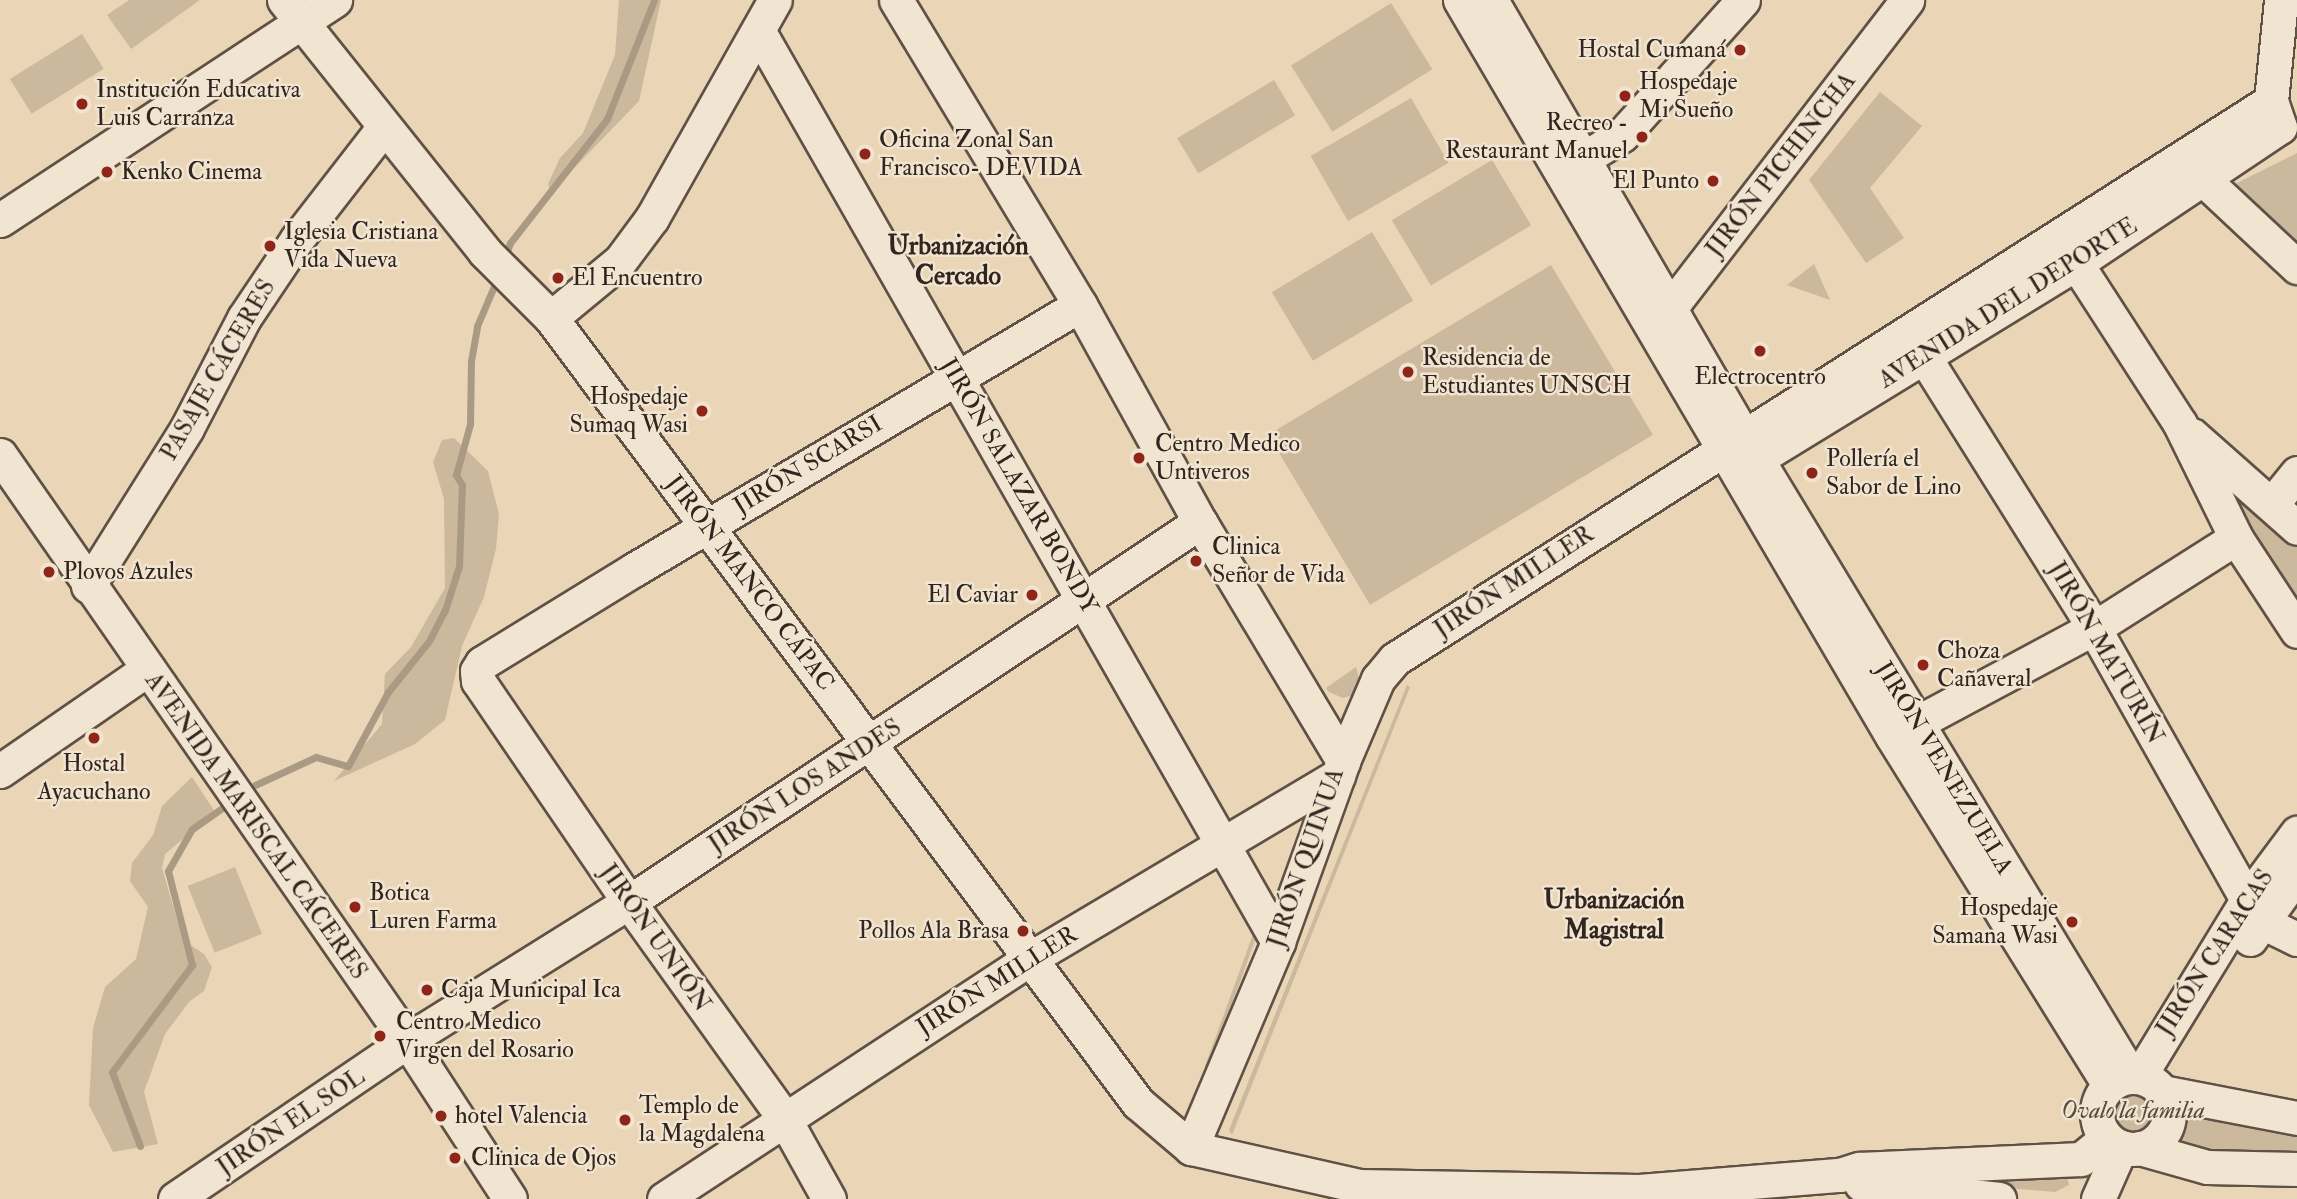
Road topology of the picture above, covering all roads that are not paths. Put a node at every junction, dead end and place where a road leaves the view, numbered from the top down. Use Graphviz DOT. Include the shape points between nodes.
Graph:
graph roads {
  1 [pos="335,0"];
  2 [pos="775,0"];
  3 [pos="896,0"];
  4 [pos="1460,0"];
  5 [pos="1491,0"];
  6 [pos="1907,0"];
  7 [pos="2281,0"];
  8 [pos="1725,4"];
  9 [pos="293,11"];
  10 [pos="759,32"];
  11 [pos="2275,114"];
  12 [pos="383,128"];
  13 [pos="1566,156"];
  14 [pos="2203,179"];
  15 [pos="0,220"];
  16 [pos="2057,235"];
  17 [pos="2078,262"];
  18 [pos="2297,267"];
  19 [pos="1080,304"];
  20 [pos="551,318"];
  21 [pos="1662,319"];
  22 [pos="1923,355"];
  23 [pos="955,377"];
  24 [pos="2180,424"];
  25 [pos="1740,453"];
  26 [pos="0,455"];
  27 [pos="2297,473"];
  28 [pos="2272,504"];
  29 [pos="1200,522"];
  30 [pos="708,525"];
  31 [pos="2297,528"];
  32 [pos="2236,538"];
  33 [pos="88,586"];
  34 [pos="1087,600"];
  35 [pos="2094,628"];
  36 [pos="2297,631"];
  37 [pos="148,669"];
  38 [pos="477,680"];
  39 [pos="1304,692"];
  40 [pos="1365,715"];
  41 [pos="1904,730"];
  42 [pos="870,743"];
  43 [pos="1340,769"];
  44 [pos="0,771"];
  45 [pos="2297,833"];
  46 [pos="1223,845"];
  47 [pos="2297,874"];
  48 [pos="629,902"];
  49 [pos="2254,911"];
  50 [pos="2297,939"];
  51 [pos="1278,942"];
  52 [pos="1031,958"];
  53 [pos="406,1044"];
  54 [pos="2140,1083"];
  55 [pos="784,1118"];
  56 [pos="2297,1118"];
  57 [pos="2123,1144"];
  58 [pos="1191,1148"];
  59 [pos="2297,1169"];
  60 [pos="1818,1183"];
  61 [pos="1358,1192"];
  62 [pos="1511,1195"];
  63 [pos="1631,1195"];
  64 [pos="182,1197"];
  65 [pos="510,1199"];
  66 [pos="664,1199"];
  67 [pos="830,1199"];
  68 [pos="1999,1199"];
  69 [pos="2098,1199"];
  1 -- 9 [label="street"];
  2 -- 10 [label="street"];
  3 -- 19 [label="street, JIRÓN QUINUA"];
  4 -- 13 [label="street"];
  5 -- 13 [label="street"];
  6 -- 21 [label="street, JIRÓN PICHINCHA"];
  7 -- 11 [label="street"];
  8 -- 13 [label="street" via="1603,127"];
  9 -- 12 [label="street, JIRÓN MANCO CÁPAC"];
  9 -- 15 [label="street"];
  10 -- 20 [label="street" via="652,218 620,261"];
  10 -- 23 [label="street, JIRÓN SALAZAR BONDY"];
  11 -- 14 [label="street, AVENIDA DEL DEPORTE"];
  11 -- 16 [label="street, AVENIDA DEL DEPORTE"];
  12 -- 20 [label="street, JIRÓN MANCO CÁPAC" via="507,277"];
  12 -- 33 [label="street, PASAJE CÁCERES" via="297,239 244,318 187,428"];
  13 -- 21 [label="street"];
  14 -- 17 [label="street, AVENIDA DEL DEPORTE"];
  14 -- 18 [label="street"];
  16 -- 17 [label="street"];
  16 -- 25 [label="street, AVENIDA DEL DEPORTE"];
  17 -- 22 [label="street, AVENIDA DEL DEPORTE"];
  17 -- 24 [label="street"];
  19 -- 23 [label="street, JIRÓN SCARSI"];
  19 -- 29 [label="street, JIRÓN QUINUA"];
  20 -- 30 [label="street, JIRÓN MANCO CÁPAC"];
  21 -- 25 [label="street"];
  22 -- 25 [label="street, AVENIDA DEL DEPORTE"];
  22 -- 35 [label="street, JIRÓN MATURÍN"];
  23 -- 30 [label="street, JIRÓN SCARSI"];
  23 -- 34 [label="street, JIRÓN SALAZAR BONDY"];
  24 -- 28 [label="street"];
  24 -- 32 [label="street"];
  25 -- 40 [label="street, JIRÓN MILLER" via="1395,659 1378,679"];
  25 -- 41 [label="street, JIRÓN VENEZUELA"];
  26 -- 33 [label="street, AVENIDA MARISCAL CÁCERES"];
  27 -- 28 [label="street"];
  28 -- 31 [label="street"];
  29 -- 34 [label="street, JIRÓN LOS ANDES"];
  29 -- 39 [label="street, JIRÓN QUINUA"];
  30 -- 38 [label="street, JIRÓN SCARSI" via="482,663"];
  30 -- 42 [label="street, JIRÓN MANCO CÁPAC"];
  32 -- 35 [label="street"];
  32 -- 36 [label="street"];
  33 -- 37 [label="street, AVENIDA MARISCAL CÁCERES"];
  34 -- 42 [label="street, JIRÓN LOS ANDES"];
  34 -- 46 [label="street, JIRÓN SALAZAR BONDY"];
  35 -- 41 [label="street"];
  35 -- 49 [label="street, JIRÓN MATURÍN"];
  37 -- 44 [label="street"];
  37 -- 53 [label="street, AVENIDA MARISCAL CÁCERES"];
  38 -- 48 [label="street, JIRÓN UNIÓN"];
  39 -- 40 [label="street" via="1327,708"];
  39 -- 43 [label="street, JIRÓN QUINUA"];
  40 -- 43 [label="street, JIRÓN MILLER"];
  41 -- 54 [label="street, JIRÓN VENEZUELA"];
  42 -- 48 [label="street, JIRÓN LOS ANDES"];
  42 -- 52 [label="street, JIRÓN MANCO CÁPAC"];
  43 -- 46 [label="street, JIRÓN MILLER"];
  43 -- 51 [label="street, JIRÓN QUINUA"];
  45 -- 49 [label="street, JIRÓN CARACAS"];
  46 -- 51 [label="street, JIRÓN SALAZAR BONDY"];
  46 -- 52 [label="street, JIRÓN MILLER"];
  47 -- 49 [label="street, JIRÓN CARACAS"];
  48 -- 53 [label="street, JIRÓN LOS ANDES"];
  48 -- 55 [label="street, JIRÓN UNIÓN"];
  49 -- 50 [label="street"];
  49 -- 54 [label="street, JIRÓN CARACAS"];
  51 -- 58 [label="street, JIRÓN QUINUA"];
  52 -- 55 [label="street, JIRÓN MILLER"];
  52 -- 58 [label="street, JIRÓN MANCO CÁPAC" via="1138,1103"];
  53 -- 64 [label="street, JIRÓN EL SOL"];
  53 -- 65 [label="street, AVENIDA MARISCAL CÁCERES"];
  54 -- 56 [label="street"];
  54 -- 57 [label="street" via="2098,1102 2097,1115"];
  54 -- 57 [label="street" via="2168,1104 2168,1124 2157,1140"];
  55 -- 66 [label="street, JIRÓN MILLER"];
  55 -- 67 [label="street, JIRÓN UNIÓN"];
  57 -- 59 [label="street" via="2207,1167"];
  57 -- 60 [label="street" via="2081,1160 1885,1167"];
  57 -- 69 [label="street"];
  58 -- 61 [label="street"];
  60 -- 63 [label="street"];
  60 -- 68 [label="street"];
  61 -- 62 [label="street"];
  62 -- 63 [label="street"];
}
